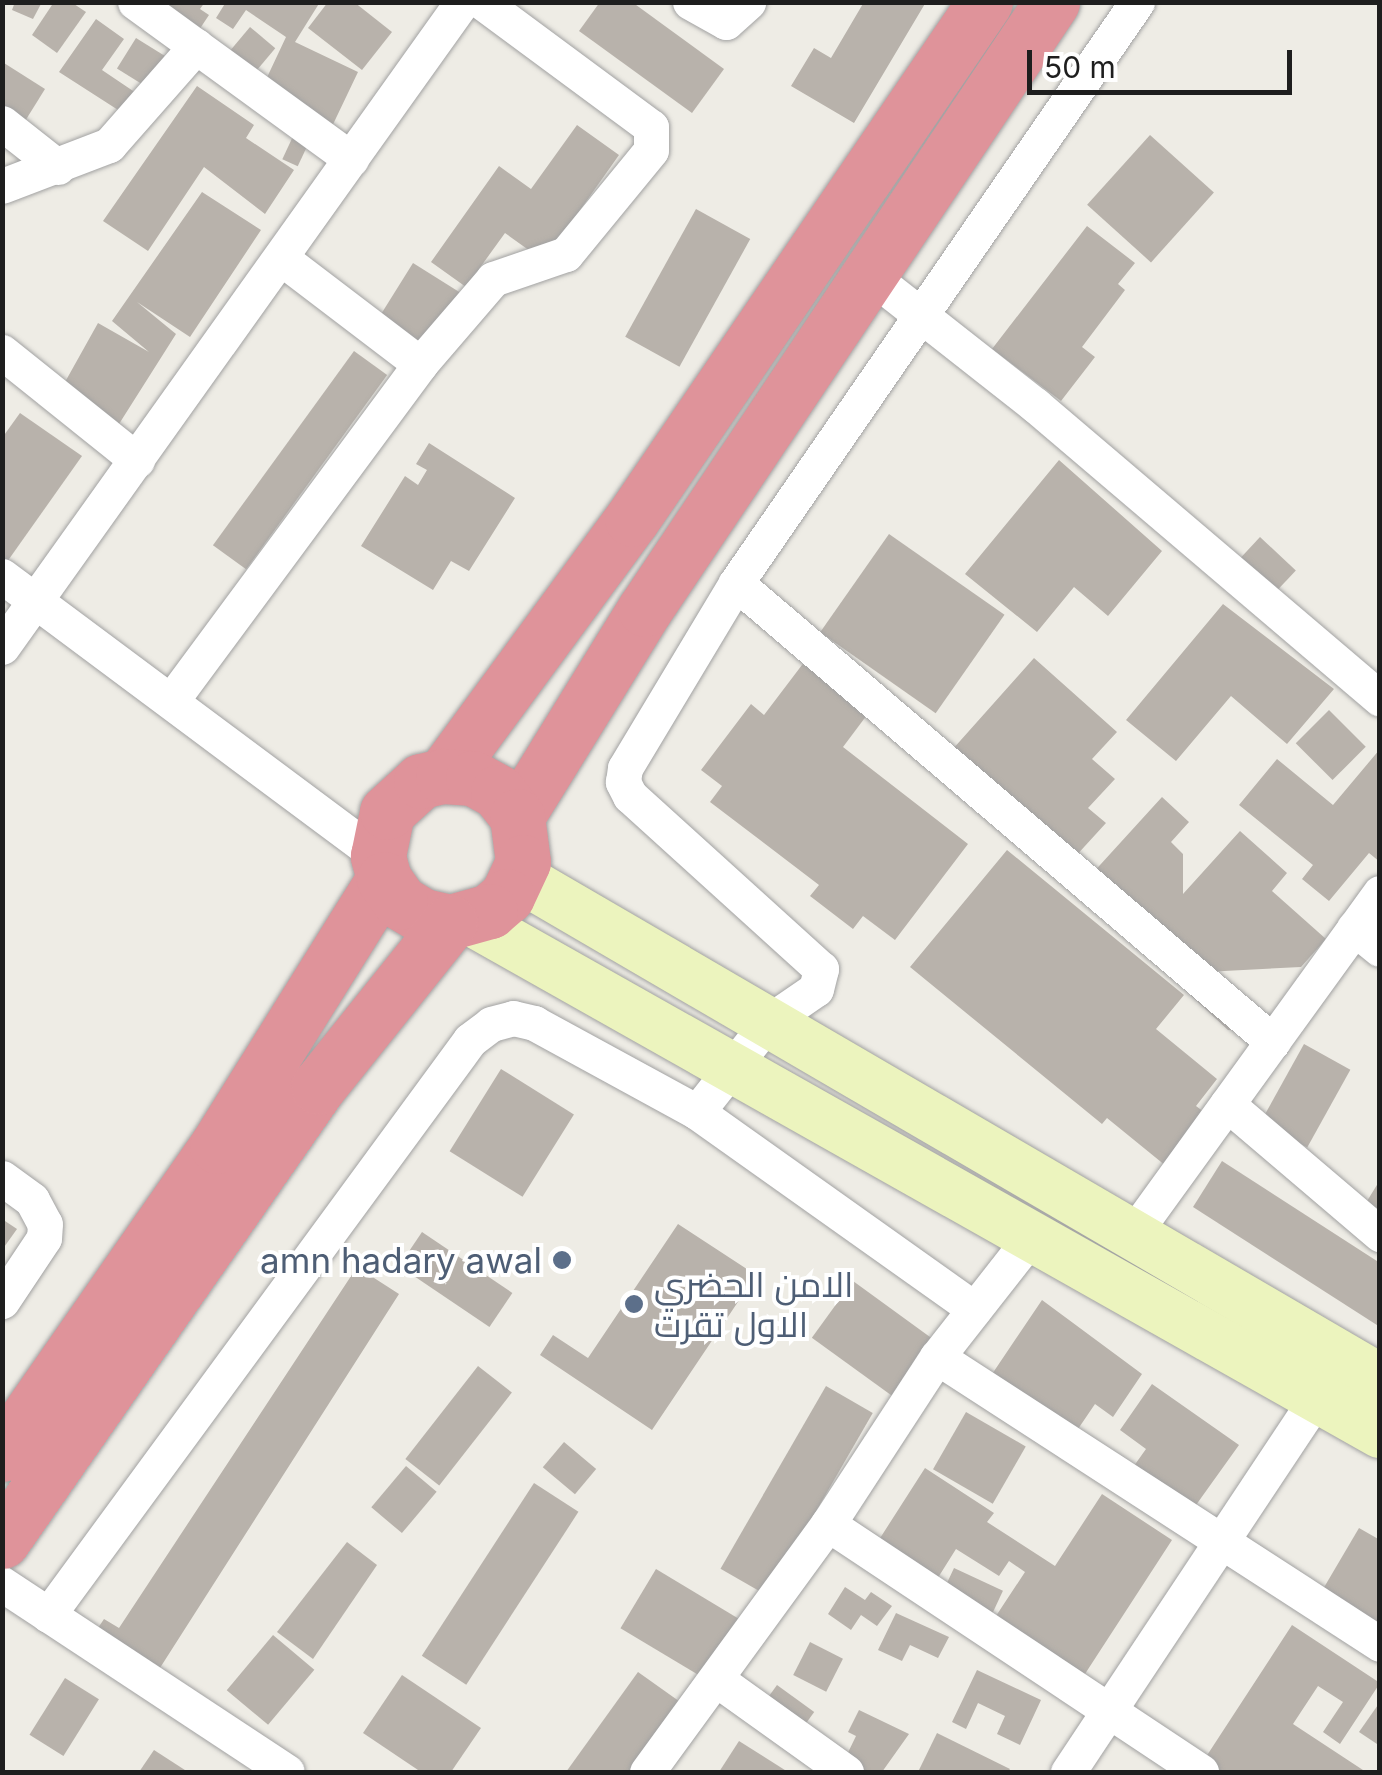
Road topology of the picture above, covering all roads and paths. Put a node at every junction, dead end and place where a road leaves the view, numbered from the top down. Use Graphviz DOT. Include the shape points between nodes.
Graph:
graph roads {
  1 [pos="135,2"];
  2 [pos="462,2"];
  3 [pos="482,2"];
  4 [pos="690,2"];
  5 [pos="748,2"];
  6 [pos="985,2"];
  7 [pos="1052,2"];
  8 [pos="1136,2"];
  9 [pos="196,46"];
  10 [pos="2,123"];
  11 [pos="350,159"];
  12 [pos="58,167"];
  13 [pos="2,186"];
  14 [pos="281,258"];
  15 [pos="871,276"];
  16 [pos="922,316"];
  17 [pos="2,352"];
  18 [pos="420,364"];
  19 [pos="137,460"];
  20 [pos="2,576"];
  21 [pos="736,583"];
  22 [pos="36,600"];
  23 [pos="2,648"];
  24 [pos="1380,699"];
  25 [pos="171,701"];
  26 [pos="444,776"];
  27 [pos="517,816"];
  28 [pos="381,867"];
  29 [pos="519,877"];
  30 [pos="1380,893"];
  31 [pos="460,921"];
  32 [pos="1367,939"];
  33 [pos="768,1022"];
  34 [pos="1273,1042"];
  35 [pos="734,1068"];
  36 [pos="1227,1104"];
  37 [pos="698,1112"];
  38 [pos="2,1178"];
  39 [pos="1133,1234"];
  40 [pos="1380,1234"];
  41 [pos="1032,1236"];
  42 [pos="2,1301"];
  43 [pos="974,1310"];
  44 [pos="937,1357"];
  45 [pos="1347,1378"];
  46 [pos="1380,1434"];
  47 [pos="2,1454"];
  48 [pos="828,1524"];
  49 [pos="1227,1541"];
  50 [pos="2,1542"];
  51 [pos="2,1584"];
  52 [pos="48,1615"];
  53 [pos="1380,1644"];
  54 [pos="716,1679"];
  55 [pos="1110,1711"];
  56 [pos="287,1772"];
  57 [pos="647,1772"];
  58 [pos="846,1772"];
  59 [pos="1068,1772"];
  60 [pos="1201,1772"];
  1 -- 9 [label="street"];
  2 -- 11 [label="street"];
  3 -- 18 [label="street" via="650,128 654,142 566,254 493,279"];
  4 -- 5 [label="street" via="726,22"];
  6 -- 26 [label="highway" via="632,519"];
  7 -- 15 [label="highway"];
  8 -- 16 [label="street"];
  9 -- 11 [label="street"];
  9 -- 12 [label="street" via="127,129 90,156"];
  10 -- 12 [label="street"];
  11 -- 14 [label="street"];
  12 -- 13 [label="street"];
  14 -- 18 [label="street"];
  14 -- 19 [label="street"];
  15 -- 16 [label="street"];
  15 -- 27 [label="highway" via="645,608"];
  16 -- 21 [label="street"];
  16 -- 24 [label="street"];
  17 -- 19 [label="street"];
  18 -- 25 [label="street"];
  19 -- 22 [label="street"];
  20 -- 22 [label="street"];
  21 -- 33 [label="street" via="622,782 820,969 816,989"];
  21 -- 34 [label="street"];
  22 -- 23 [label="street"];
  22 -- 25 [label="street"];
  25 -- 28 [label="street"];
  26 -- 27 [label="highway" via="473,778 498,792"];
  26 -- 28 [label="highway" via="421,781 394,803 379,833"];
  27 -- 29 [label="highway" via="525,846"];
  28 -- 31 [label="highway" via="400,902"];
  28 -- 47 [label="highway" via="217,1146"];
  29 -- 31 [label="highway" via="499,904"];
  29 -- 33 [label="main road"];
  30 -- 32 [label="street"];
  31 -- 35 [label="main road"];
  31 -- 50 [label="highway" via="318,1087"];
  32 -- 34 [label="street"];
  33 -- 35 [label="street"];
  33 -- 39 [label="main road"];
  34 -- 36 [label="street"];
  35 -- 37 [label="street"];
  35 -- 41 [label="main road"];
  36 -- 39 [label="street"];
  36 -- 40 [label="street"];
  37 -- 43 [label="street"];
  37 -- 52 [label="street" via="534,1023 513,1018 490,1024 470,1040"];
  38 -- 42 [label="street" via="32,1200 45,1224 44,1238"];
  39 -- 45 [label="main road"];
  41 -- 43 [label="street"];
  41 -- 45 [label="main road"];
  43 -- 44 [label="street"];
  44 -- 48 [label="street"];
  44 -- 49 [label="street"];
  45 -- 46 [label="main road"];
  45 -- 49 [label="street"];
  48 -- 54 [label="street"];
  48 -- 55 [label="street"];
  49 -- 53 [label="street"];
  49 -- 55 [label="street"];
  51 -- 52 [label="street"];
  52 -- 56 [label="street"];
  54 -- 57 [label="street"];
  54 -- 58 [label="street"];
  55 -- 59 [label="street"];
  55 -- 60 [label="street"];
}
